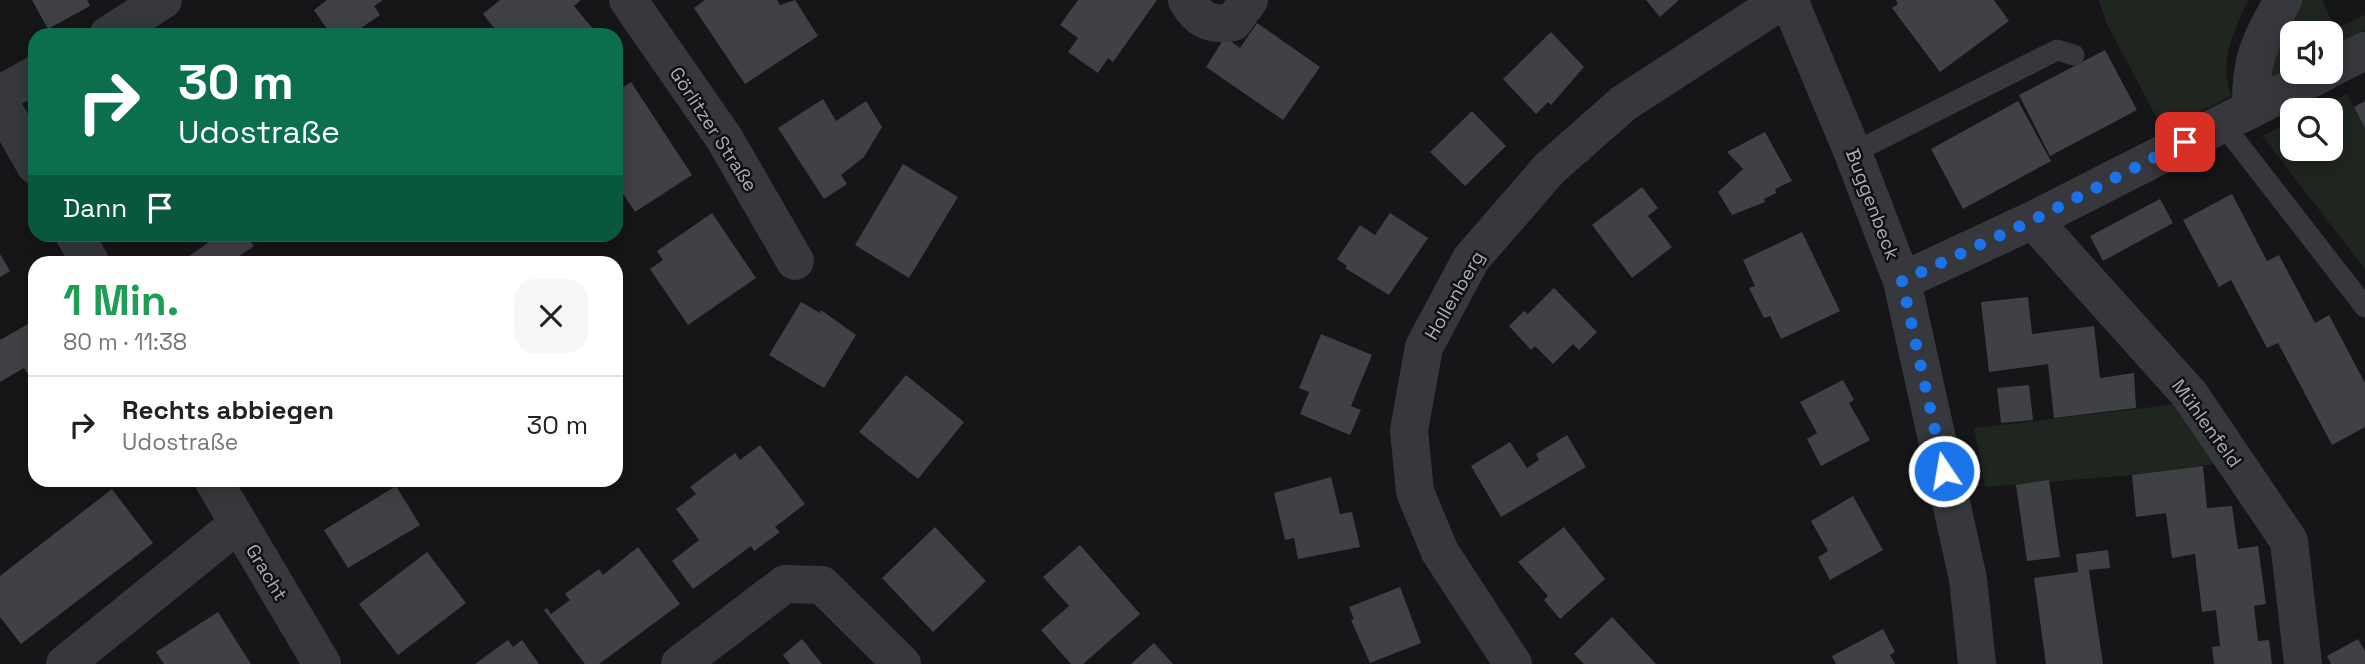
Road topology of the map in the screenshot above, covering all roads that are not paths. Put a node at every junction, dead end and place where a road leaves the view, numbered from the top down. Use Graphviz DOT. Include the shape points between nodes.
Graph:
graph roads {
  1 [pos="163,0"];
  2 [pos="628,0"];
  3 [pos="1187,0"];
  4 [pos="1249,0"];
  5 [pos="1783,0"];
  6 [pos="1789,0"];
  7 [pos="2283,0"];
  8 [pos="119,28"];
  9 [pos="2365,51"];
  10 [pos="2074,55"];
  11 [pos="2343,62"];
  12 [pos="28,79"];
  13 [pos="2299,84"];
  14 [pos="0,94"];
  15 [pos="0,103"];
  16 [pos="2236,116"];
  17 [pos="28,153"];
  18 [pos="1853,153"];
  19 [pos="2033,220"];
  20 [pos="795,261"];
  21 [pos="1902,281"];
  22 [pos="2365,307"];
  23 [pos="217,487"];
  24 [pos="238,524"];
  25 [pos="65,664"];
  26 [pos="322,664"];
  27 [pos="680,664"];
  28 [pos="902,664"];
  29 [pos="1513,664"];
  30 [pos="1977,664"];
  31 [pos="2302,664"];
  1 -- 8 [label="street"];
  2 -- 20 [label="street, Görlitzer Straße" via="723,138"];
  3 -- 4 [label="street" via="1196,16 1215,25 1233,22"];
  5 -- 29 [label="street, Hollenberg" via="1624,103 1550,168 1471,259 1424,347 1409,430 1415,492 1440,552"];
  6 -- 18 [label="street, Buggenbeck"];
  7 -- 16 [label="street" via="2254,55"];
  9 -- 11 [label="street"];
  10 -- 18 [label="lane" via="2057,50"];
  12 -- 14 [label="street"];
  13 -- 16 [label="street"];
  15 -- 17 [label="street"];
  16 -- 19 [label="street"];
  16 -- 22 [label="lane"];
  18 -- 21 [label="street, Buggenbeck"];
  19 -- 21 [label="street"];
  19 -- 31 [label="street, Mühlenfeld" via="2190,395 2289,541"];
  21 -- 30 [label="street, Buggenbeck" via="1968,579"];
  23 -- 24 [label="street, Gracht"];
  24 -- 25 [label="street"];
  24 -- 26 [label="street, Gracht"];
  27 -- 28 [label="street" via="785,584 822,585"];
}
